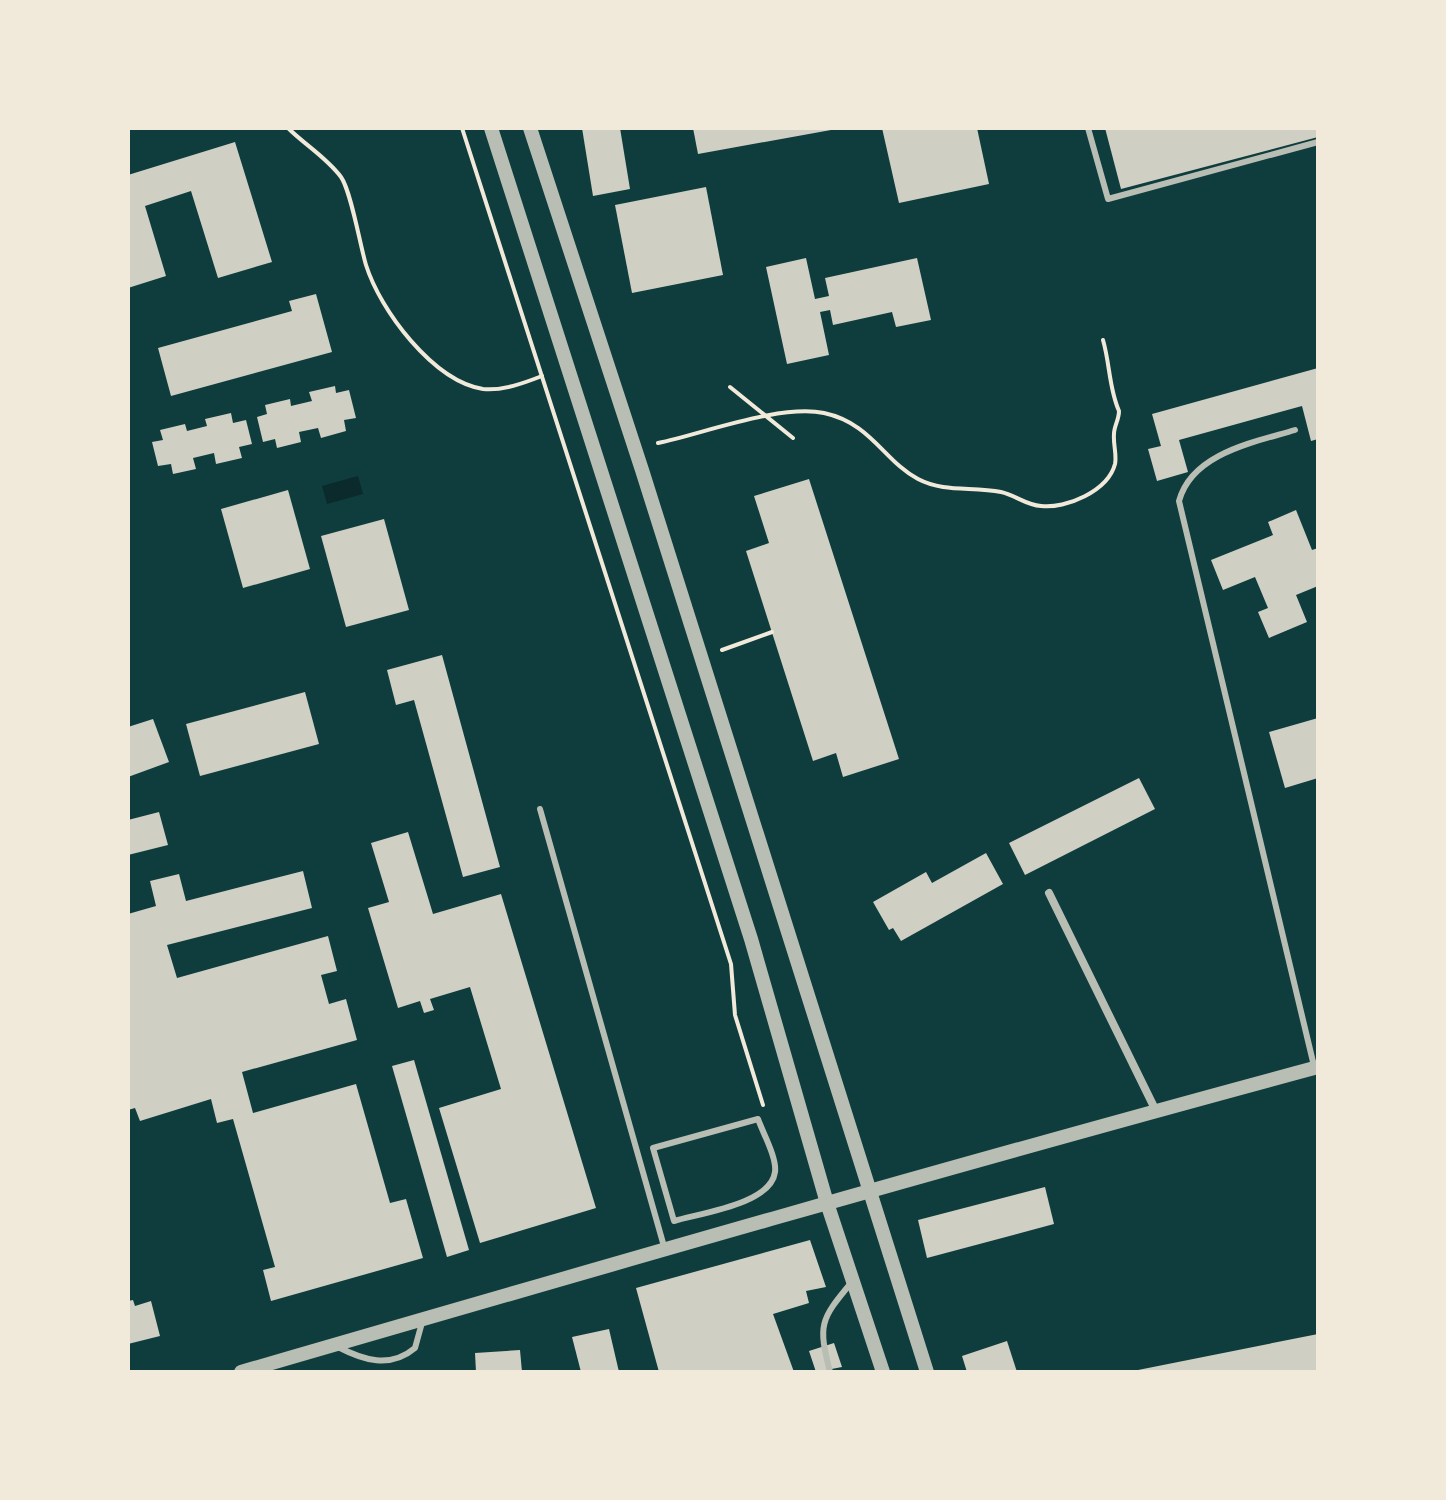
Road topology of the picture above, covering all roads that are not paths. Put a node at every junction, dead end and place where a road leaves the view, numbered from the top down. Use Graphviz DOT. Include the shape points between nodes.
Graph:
graph roads {
  1 [pos="491,128"];
  2 [pos="530,128"];
  3 [pos="1088,128"];
  4 [pos="1318,142"];
  5 [pos="1295,430"];
  6 [pos="540,809"];
  7 [pos="1049,893"];
  8 [pos="1316,1067"];
  9 [pos="1156,1111"];
  10 [pos="653,1148"];
  11 [pos="869,1189"];
  12 [pos="827,1203"];
  13 [pos="665,1250"];
  14 [pos="853,1281"];
  15 [pos="423,1319"];
  16 [pos="335,1345"];
  17 [pos="241,1372"];
  18 [pos="830,1372"];
  19 [pos="883,1372"];
  20 [pos="927,1372"];
  1 -- 12 [label="street" via="751,939"];
  2 -- 11 [label="street"];
  3 -- 4 [label="lane" via="1108,199"];
  5 -- 8 [label="lane" via="1233,448 1211,461 1182,488 1179,501"];
  6 -- 13 [label="lane"];
  7 -- 9 [label="street"];
  8 -- 9 [label="street"];
  9 -- 11 [label="street"];
  10 -- 10 [label="lane" via="674,1221 758,1197 776,1170 758,1119"];
  11 -- 12 [label="street"];
  11 -- 20 [label="street"];
  12 -- 13 [label="street"];
  12 -- 14 [label="street"];
  13 -- 15 [label="street"];
  14 -- 18 [label="lane" via="823,1320"];
  14 -- 19 [label="street"];
  15 -- 16 [label="street"];
  15 -- 16 [label="lane" via="415,1348 402,1356 371,1361"];
  16 -- 17 [label="street"];
}
